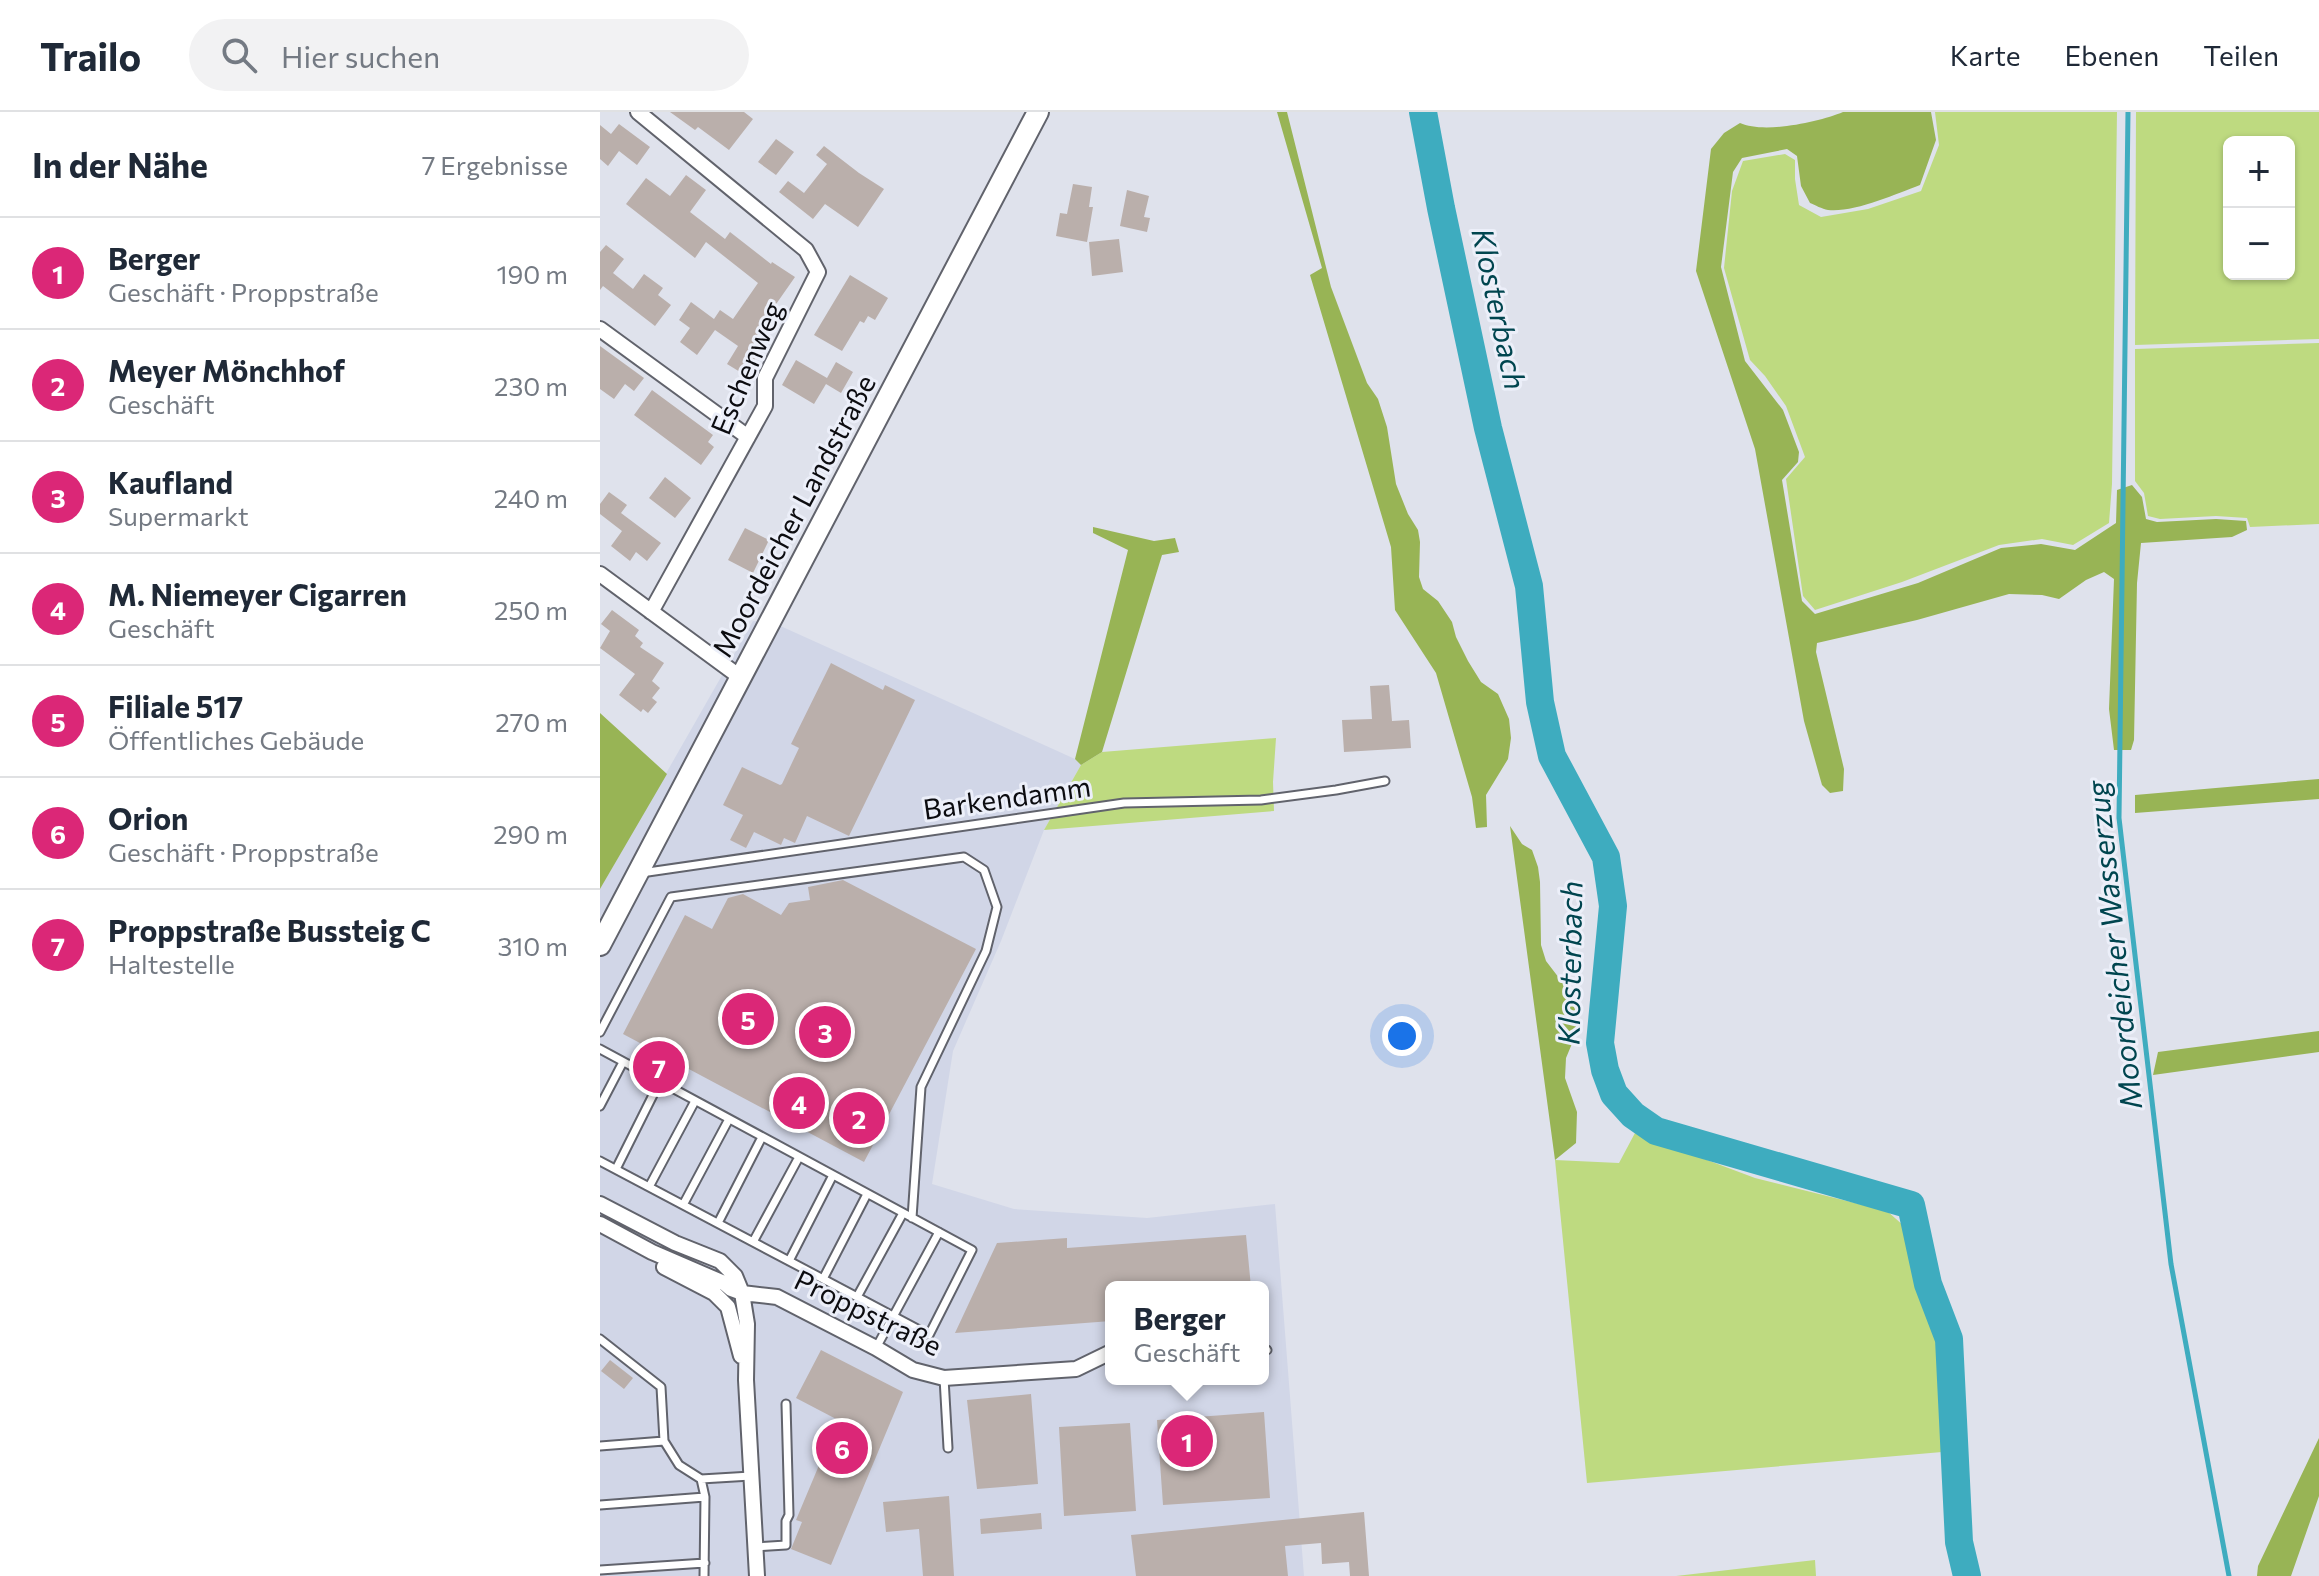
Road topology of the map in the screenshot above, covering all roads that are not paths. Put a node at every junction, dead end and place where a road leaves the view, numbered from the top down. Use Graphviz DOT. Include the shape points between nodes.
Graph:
graph roads {
  1 [pos="638,112"];
  2 [pos="1038,112"];
  3 [pos="600,329"];
  4 [pos="748,437"];
  5 [pos="600,574"];
  6 [pos="651,612"];
  7 [pos="740,677"];
  8 [pos="1385,781"];
  9 [pos="637,874"];
  10 [pos="600,945"];
  11 [pos="600,1032"];
  12 [pos="600,1049"];
  13 [pos="623,1062"];
  14 [pos="660,1081"];
  15 [pos="695,1101"];
  16 [pos="600,1106"];
  17 [pos="729,1119"];
  18 [pos="762,1137"];
  19 [pos="799,1157"];
  20 [pos="600,1161"];
  21 [pos="616,1169"];
  22 [pos="833,1175"];
  23 [pos="649,1187"];
  24 [pos="867,1194"];
  25 [pos="600,1204"];
  26 [pos="683,1205"];
  27 [pos="903,1213"];
  28 [pos="912,1218"];
  29 [pos="718,1223"];
  30 [pos="600,1224"];
  31 [pos="939,1232"];
  32 [pos="753,1242"];
  33 [pos="652,1252"];
  34 [pos="789,1261"];
  35 [pos="823,1279"];
  36 [pos="742,1293"];
  37 [pos="857,1297"];
  38 [pos="728,1307"];
  39 [pos="893,1315"];
  40 [pos="600,1339"];
  41 [pos="876,1348"];
  42 [pos="1105,1355"];
  43 [pos="944,1378"];
  44 [pos="746,1380"];
  45 [pos="786,1404"];
  46 [pos="664,1441"];
  47 [pos="600,1446"];
  48 [pos="948,1448"];
  49 [pos="752,1476"];
  50 [pos="701,1479"];
  51 [pos="705,1497"];
  52 [pos="600,1505"];
  53 [pos="755,1547"];
  54 [pos="705,1563"];
  55 [pos="600,1570"];
  56 [pos="704,1576"];
  57 [pos="757,1576"];
  1 -- 4 [label="street, Eschenweg" via="806,250 818,272 765,378 765,406"];
  2 -- 7 [label="main road, Moordeicher Landstraße"];
  3 -- 4 [label="street"];
  4 -- 6 [label="street, Eschenweg"];
  5 -- 6 [label="street"];
  6 -- 7 [label="street"];
  7 -- 9 [label="main road, Moordeicher Landstraße"];
  8 -- 9 [label="lane, Barkendamm" via="1261,800 1124,803"];
  9 -- 10 [label="main road, Moordeicher Landstraße"];
  11 -- 28 [label="lane" via="671,897 964,857 984,870 997,907 986,951 921,1087"];
  12 -- 13 [label="lane"];
  13 -- 14 [label="lane"];
  13 -- 16 [label="lane"];
  14 -- 15 [label="lane"];
  14 -- 21 [label="lane"];
  15 -- 17 [label="lane"];
  15 -- 23 [label="lane"];
  17 -- 18 [label="lane"];
  17 -- 26 [label="lane"];
  18 -- 19 [label="lane"];
  18 -- 29 [label="lane"];
  19 -- 22 [label="lane"];
  19 -- 32 [label="lane"];
  20 -- 21 [label="lane"];
  21 -- 23 [label="lane"];
  22 -- 24 [label="lane"];
  22 -- 34 [label="lane"];
  23 -- 26 [label="lane"];
  24 -- 27 [label="lane"];
  24 -- 35 [label="lane"];
  25 -- 36 [label="street" via="720,1261"];
  26 -- 29 [label="lane"];
  27 -- 28 [label="lane"];
  27 -- 37 [label="lane"];
  28 -- 31 [label="lane"];
  29 -- 32 [label="lane"];
  30 -- 33 [label="street, Proppstraße"];
  31 -- 39 [label="lane"];
  31 -- 39 [label="lane" via="972,1250 929,1335"];
  32 -- 34 [label="lane"];
  33 -- 36 [label="street, Proppstraße"];
  33 -- 38 [label="street, Proppstraße" via="654,1262 714,1293"];
  34 -- 35 [label="lane"];
  35 -- 37 [label="lane"];
  36 -- 38 [label="street"];
  36 -- 41 [label="street, Proppstraße" via="777,1297"];
  36 -- 44 [label="street"];
  37 -- 39 [label="lane"];
  38 -- 44 [label="street"];
  39 -- 41 [label="lane"];
  40 -- 46 [label="lane" via="661,1387"];
  41 -- 43 [label="street, Proppstraße" via="913,1370"];
  42 -- 43 [label="street, Proppstraße" via="1076,1369"];
  43 -- 48 [label="lane"];
  44 -- 49 [label="street"];
  45 -- 53 [label="lane" via="786,1545"];
  46 -- 47 [label="lane"];
  46 -- 50 [label="lane" via="679,1465"];
  49 -- 50 [label="lane"];
  49 -- 53 [label="street"];
  50 -- 51 [label="lane"];
  51 -- 52 [label="lane"];
  51 -- 54 [label="lane"];
  53 -- 57 [label="street"];
  54 -- 55 [label="lane"];
  54 -- 56 [label="lane"];
}
